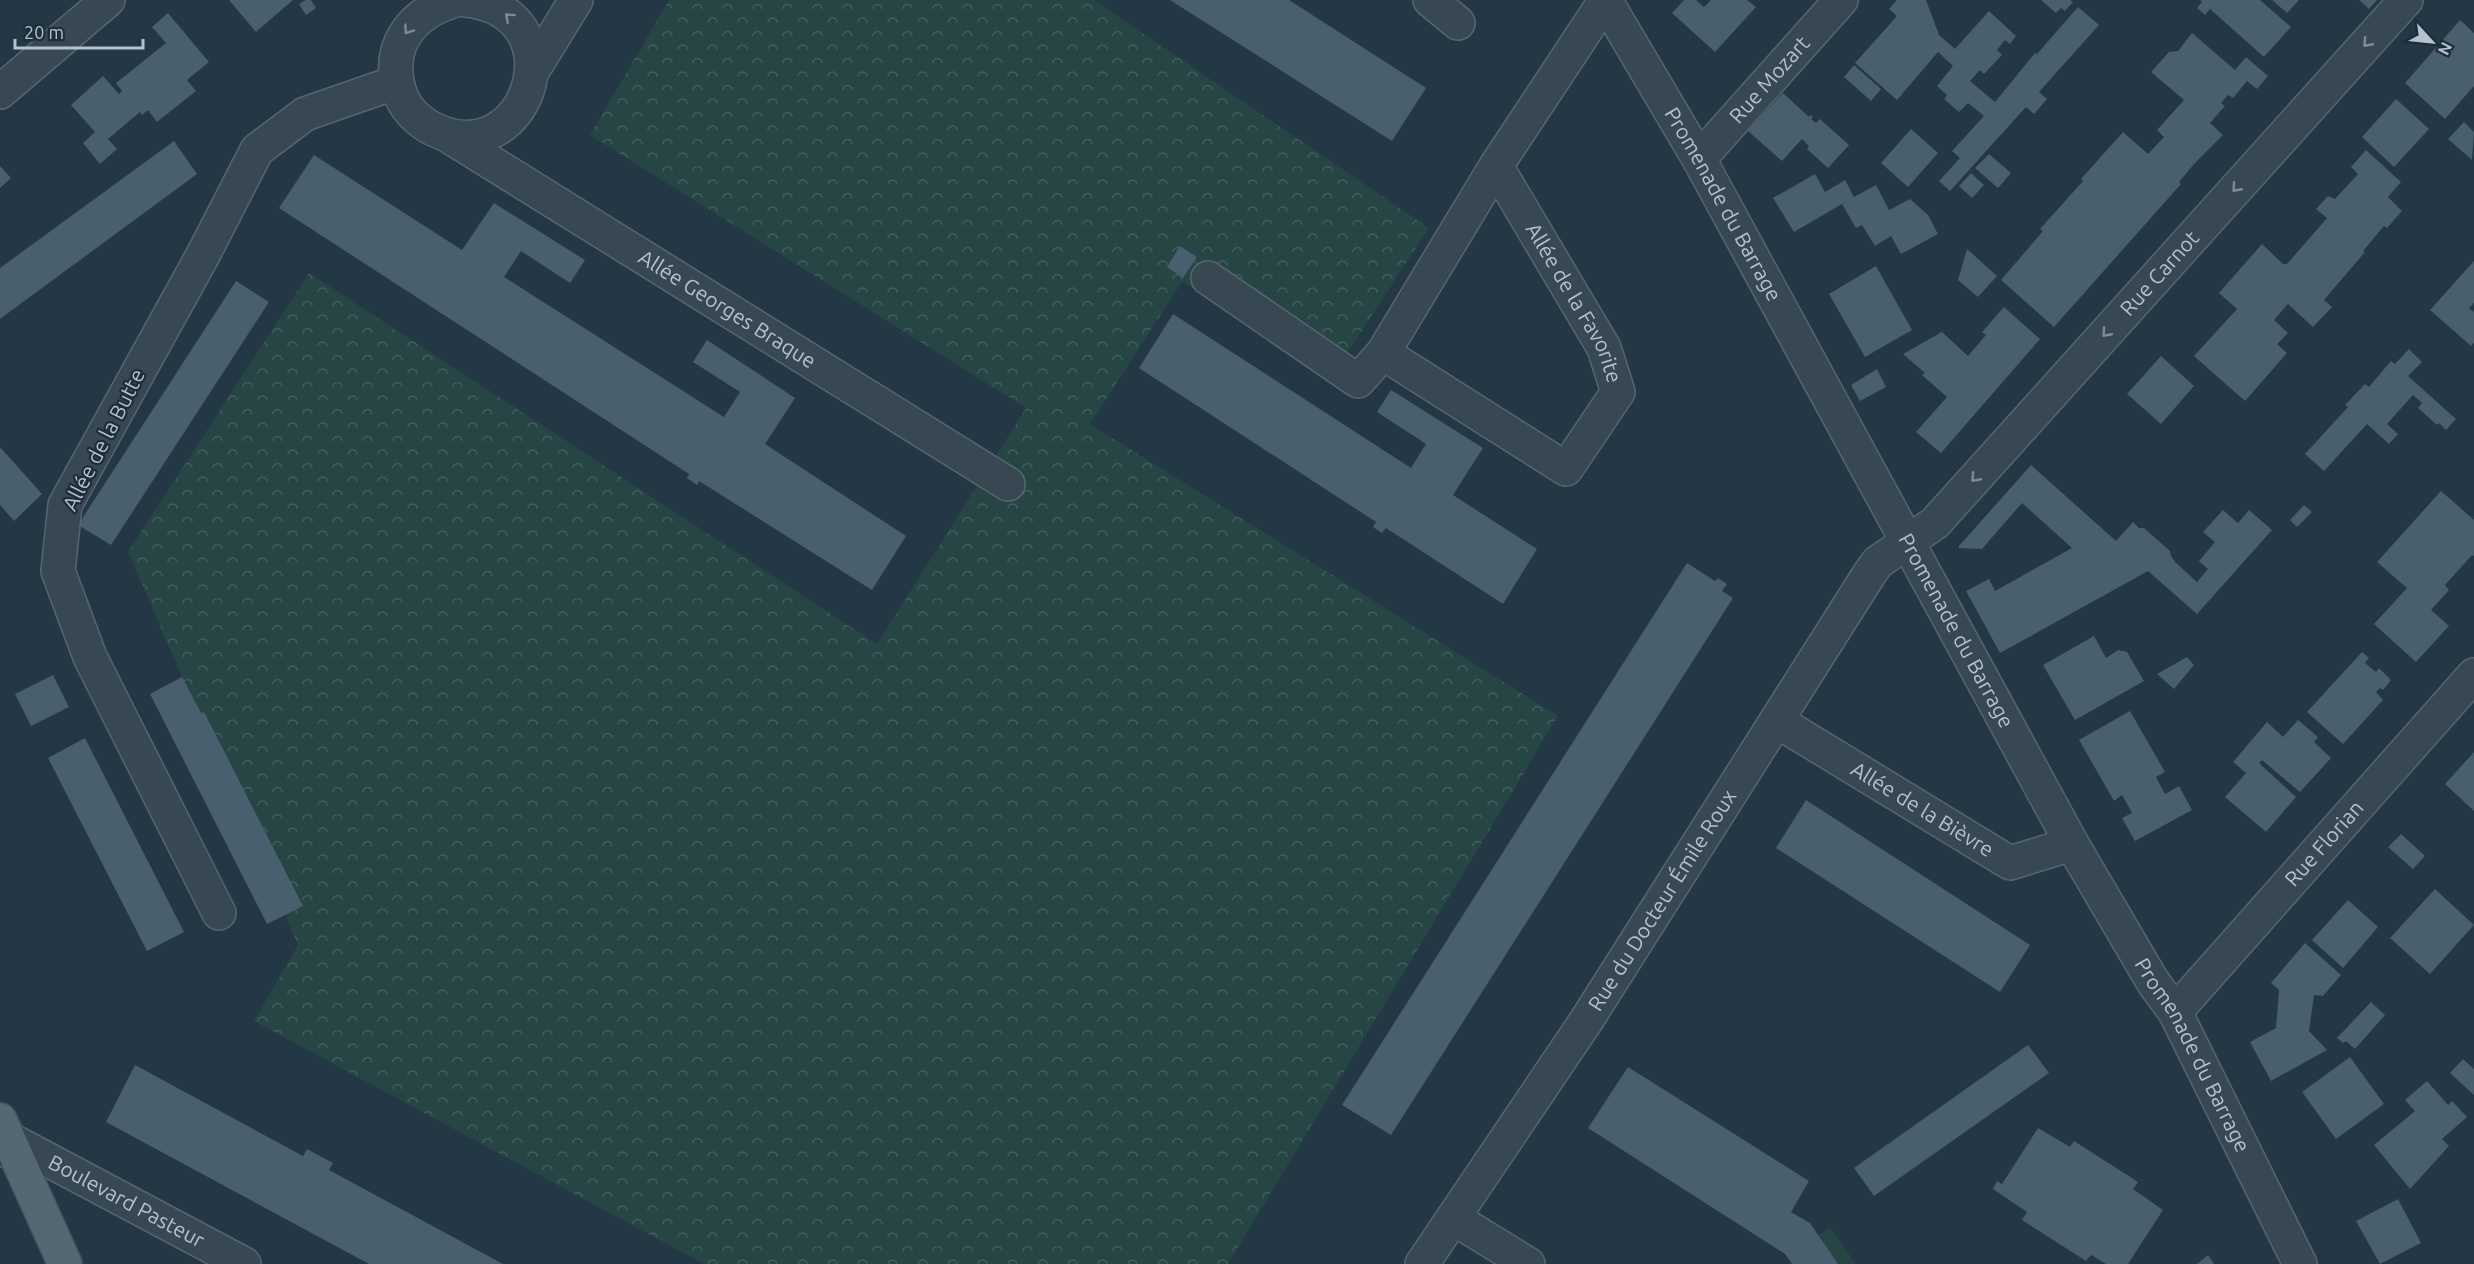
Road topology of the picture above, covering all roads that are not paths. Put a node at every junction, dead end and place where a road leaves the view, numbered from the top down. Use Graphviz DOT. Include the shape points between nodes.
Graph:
graph roads {
  1 [pos="108,0"];
  2 [pos="456,0"];
  3 [pos="466,0"];
  4 [pos="576,0"];
  5 [pos="1430,0"];
  6 [pos="1841,0"];
  7 [pos="2406,0"];
  8 [pos="1605,1"];
  9 [pos="1458,23"];
  10 [pos="533,70"];
  11 [pos="397,82"];
  12 [pos="0,92"];
  13 [pos="447,135"];
  14 [pos="1699,159"];
  15 [pos="1496,166"];
  16 [pos="1208,278"];
  17 [pos="1383,353"];
  18 [pos="1008,484"];
  19 [pos="1908,540"];
  20 [pos="2474,675"];
  21 [pos="1777,721"];
  22 [pos="2072,844"];
  23 [pos="219,913"];
  24 [pos="2175,1012"];
  25 [pos="3,1136"];
  26 [pos="1453,1218"];
  27 [pos="66,1264"];
  28 [pos="244,1264"];
  29 [pos="1422,1264"];
  30 [pos="1528,1264"];
  31 [pos="2300,1264"];
  1 -- 12 [label="street"];
  2 -- 11 [label="street, Allée Georges Braque, one-way" via="437,5 410,27 396,58"];
  10 -- 3 [label="street, Allée Georges Braque, one-way" via="530,48 519,27 503,11"];
  4 -- 10 [label="street, Allée Georges Braque"];
  5 -- 9 [label="street"];
  6 -- 14 [label="street, Rue Mozart"];
  7 -- 19 [label="street, Rue Carnot, one-way" via="1935,523"];
  8 -- 14 [label="street, Promenade du Barrage"];
  8 -- 15 [label="street"];
  10 -- 13 [label="street, Allée Georges Braque" via="529,91 505,123 468,137"];
  11 -- 13 [label="street, Allée Georges Braque" via="414,116"];
  11 -- 23 [label="street, Allée de la Butte" via="305,114 257,150 65,506 58,572 90,657"];
  13 -- 18 [label="street, Allée Georges Braque"];
  14 -- 19 [label="street, Promenade du Barrage"];
  15 -- 17 [label="street"];
  15 -- 17 [label="street, Allée de la Favorite" via="1604,348 1618,392 1566,469"];
  16 -- 17 [label="street" via="1358,381"];
  19 -- 21 [label="street, Rue du Docteur Émile Roux" via="1878,562 1870,573"];
  19 -- 22 [label="street, Promenade du Barrage"];
  20 -- 24 [label="street, Rue Florian"];
  21 -- 22 [label="street, Allée de la Bièvre" via="2010,863"];
  21 -- 26 [label="street, Rue du Docteur Émile Roux" via="1586,1021"];
  22 -- 24 [label="street, Promenade du Barrage" via="2153,982"];
  24 -- 31 [label="street, Promenade du Barrage"];
  25 -- 27 [label="main road, Boulevard Pasteur"];
  25 -- 28 [label="street, Boulevard Pasteur"];
  26 -- 29 [label="street, Rue du Docteur Émile Roux"];
  26 -- 30 [label="street"];
}
